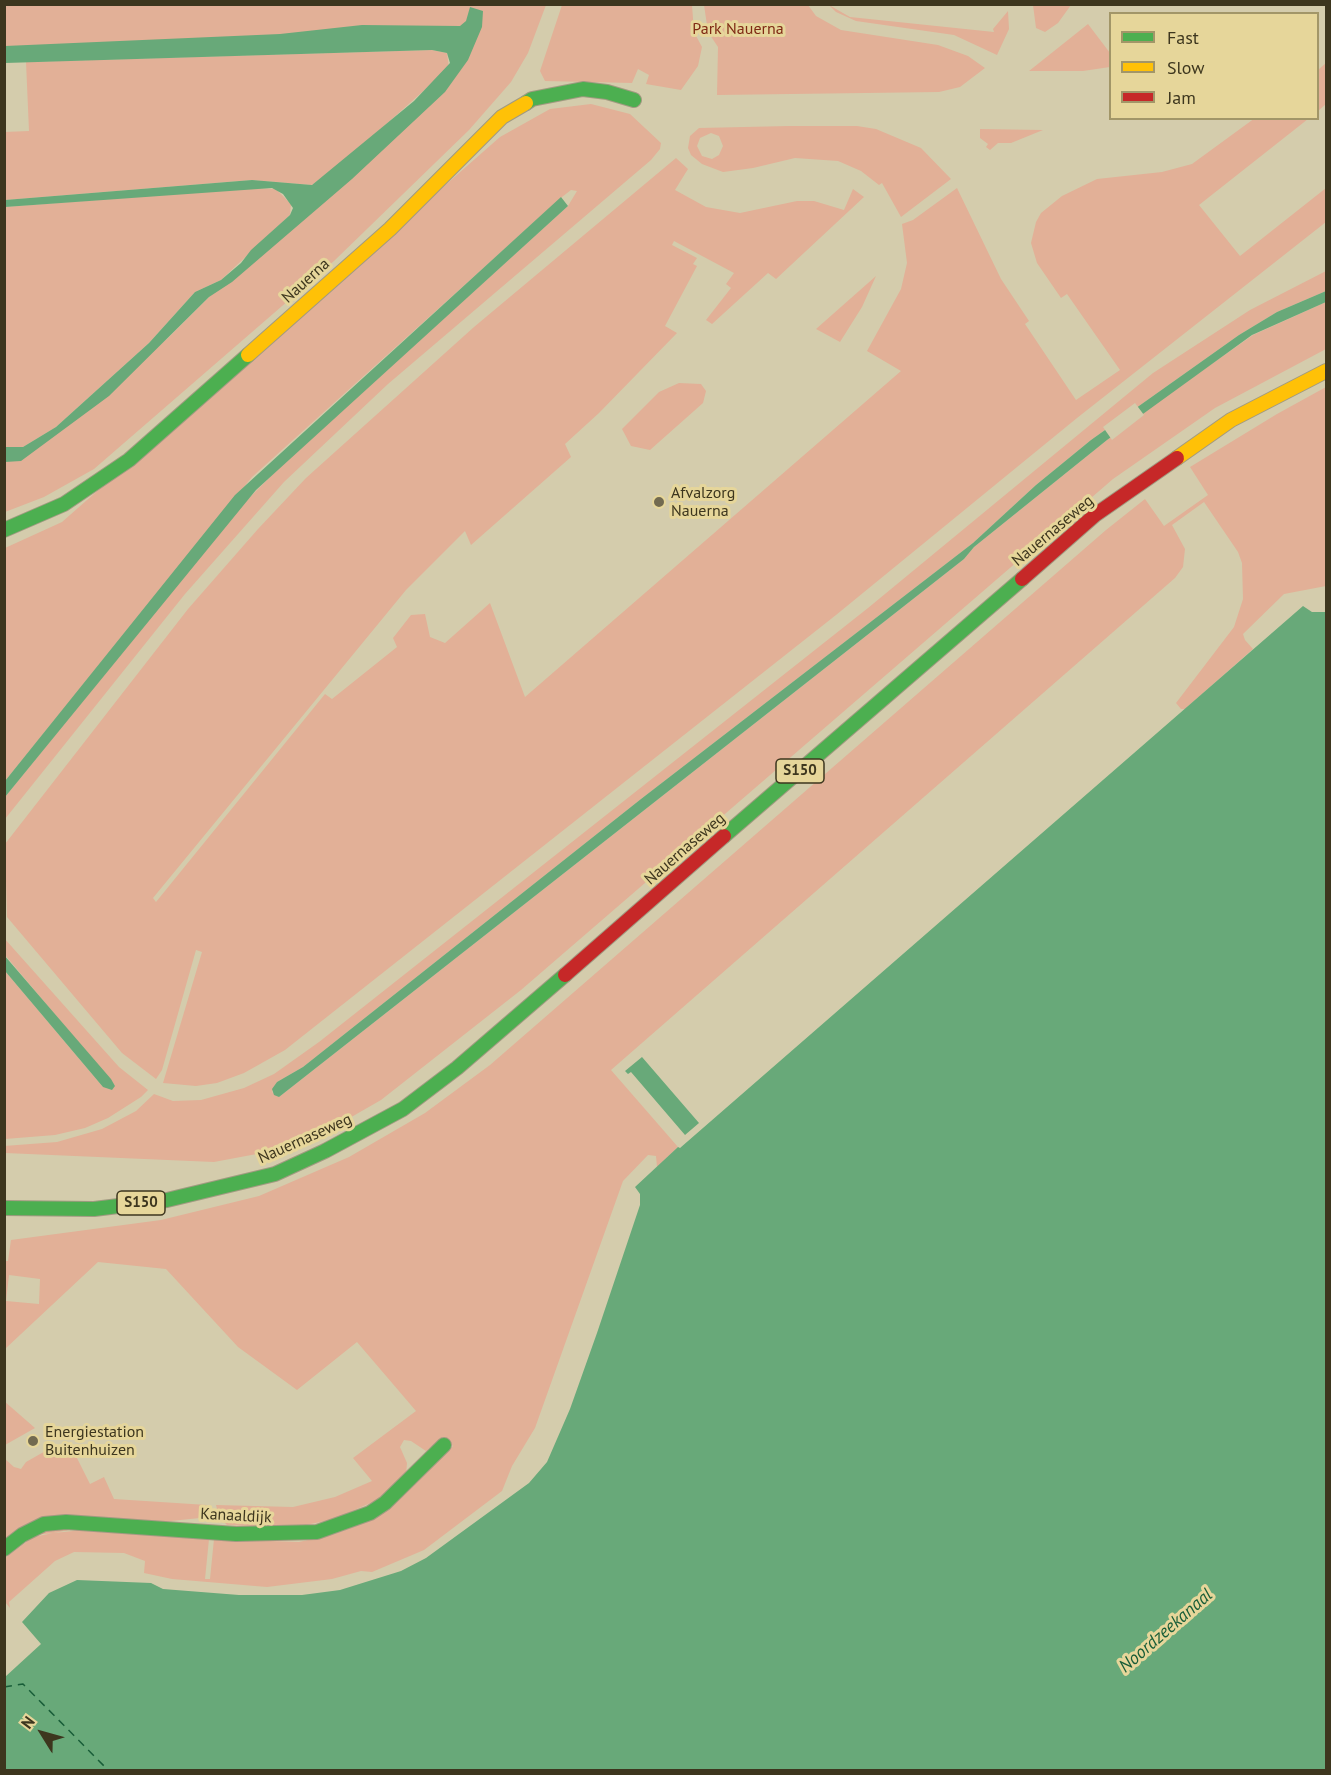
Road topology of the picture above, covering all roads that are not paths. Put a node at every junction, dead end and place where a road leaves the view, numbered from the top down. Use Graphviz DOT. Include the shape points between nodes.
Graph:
graph roads {
  1 [pos="634,100"];
  2 [pos="1326,371"];
  3 [pos="4,530"];
  4 [pos="4,1208"];
  5 [pos="444,1445"];
  6 [pos="4,1550"];
  1 -- 3 [label="main road, Nauerna" via="607,92 566,91 532,99 502,117 390,229 129,460 64,504"];
  2 -- 4 [label="main road, Nauernaseweg / S150" via="1200,439 1095,515 457,1068 403,1109 275,1173 217,1189 93,1209"];
  5 -- 6 [label="main road, Kanaaldijk" via="385,1503 317,1532 236,1534 66,1521 44,1524"];
}
